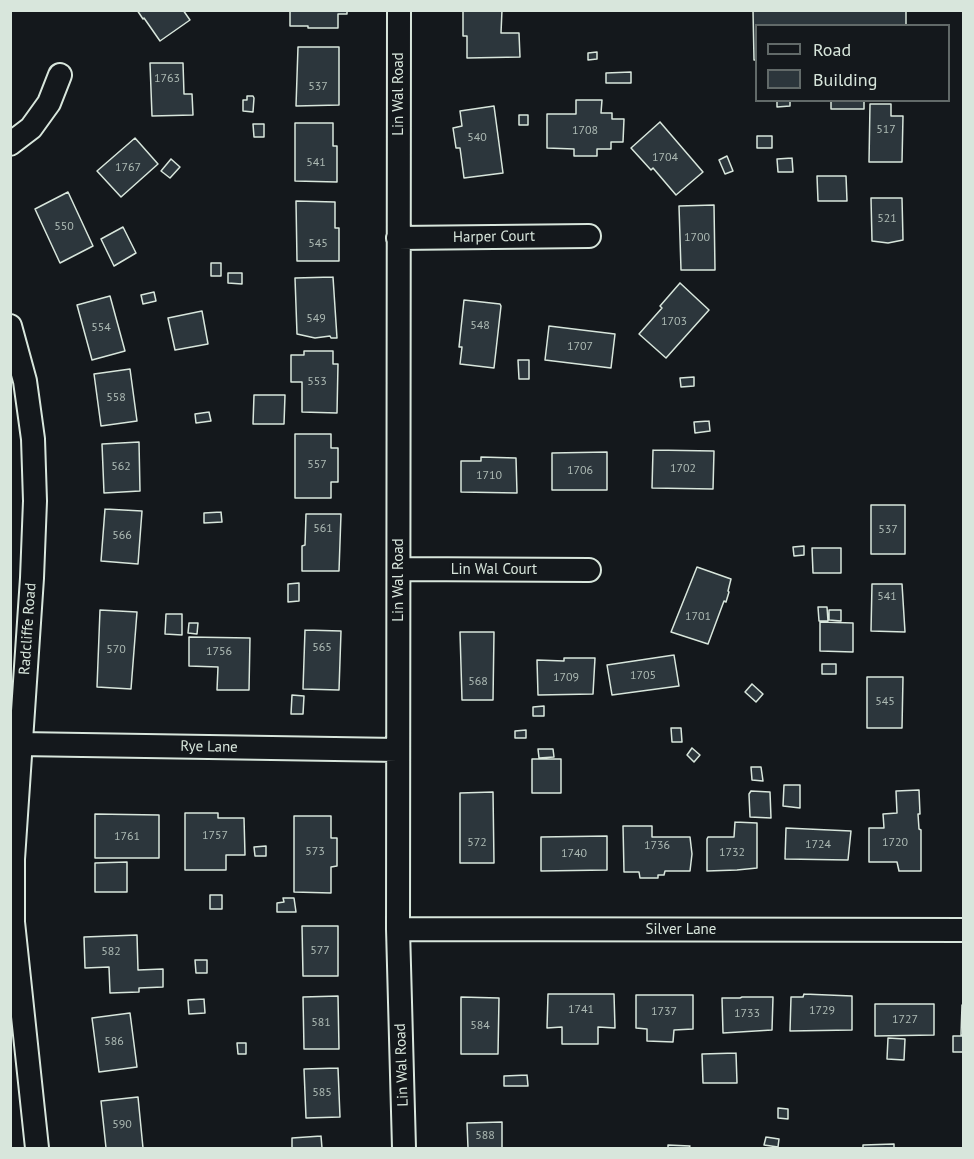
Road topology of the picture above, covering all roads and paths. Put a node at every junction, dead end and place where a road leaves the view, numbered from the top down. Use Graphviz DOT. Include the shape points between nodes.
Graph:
graph roads {
  1 [pos="399,10"];
  2 [pos="60,75"];
  3 [pos="10,144"];
  4 [pos="589,236"];
  5 [pos="398,238"];
  6 [pos="10,326"];
  7 [pos="399,569"];
  8 [pos="590,570"];
  9 [pos="20,744"];
  10 [pos="398,750"];
  11 [pos="398,929"];
  12 [pos="963,930"];
  13 [pos="37,1149"];
  14 [pos="404,1149"];
  1 -- 5 [label="street, Lin Wal Road"];
  2 -- 3 [label="street" via="49,103 31,128"];
  4 -- 5 [label="street, Harper Court"];
  5 -- 7 [label="street, Lin Wal Road"];
  6 -- 9 [label="street, Radcliffe Road" via="25,381 33,439 35,501"];
  7 -- 8 [label="street, Lin Wal Court"];
  7 -- 10 [label="street, Lin Wal Road"];
  9 -- 10 [label="street, Rye Lane"];
  9 -- 13 [label="street, Radcliffe Road" via="13,922"];
  10 -- 11 [label="street, Lin Wal Road"];
  11 -- 12 [label="street, Silver Lane"];
  11 -- 14 [label="street, Lin Wal Road"];
}
